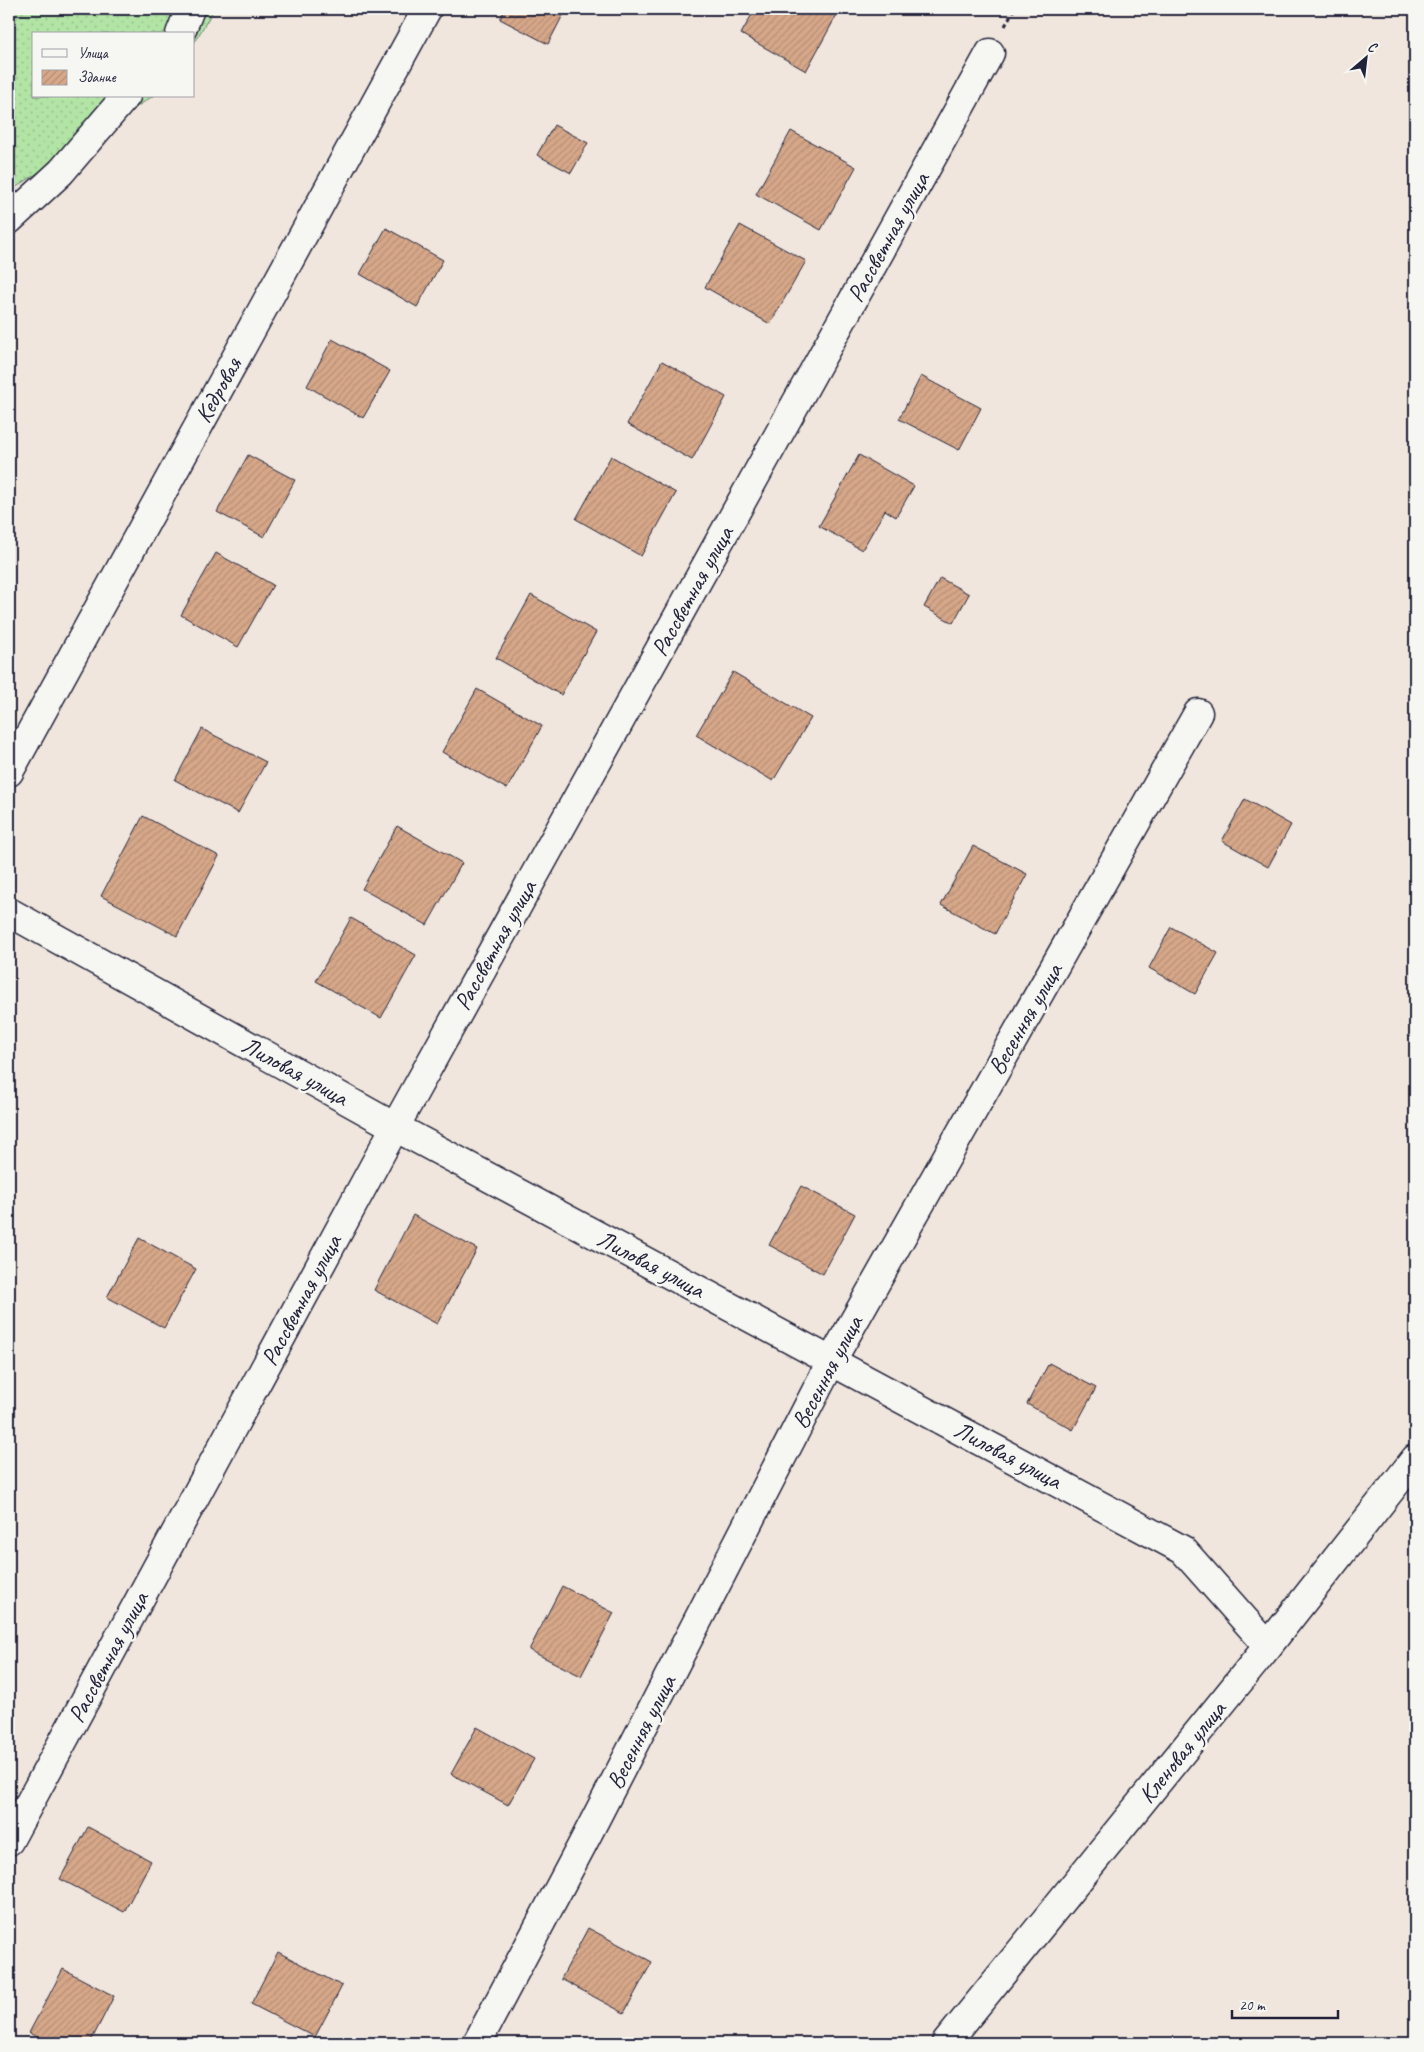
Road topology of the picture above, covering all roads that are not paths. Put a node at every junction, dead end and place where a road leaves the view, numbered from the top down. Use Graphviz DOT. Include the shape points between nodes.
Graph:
graph roads {
  1 [pos="190,9"];
  2 [pos="427,9"];
  3 [pos="181,32"];
  4 [pos="990,53"];
  5 [pos="124,98"];
  6 [pos="9,220"];
  7 [pos="1198,713"];
  8 [pos="9,772"];
  9 [pos="9,912"];
  10 [pos="394,1127"];
  11 [pos="832,1360"];
  12 [pos="1415,1459"];
  13 [pos="1268,1646"];
  14 [pos="9,1841"];
  15 [pos="477,2043"];
  16 [pos="946,2043"];
  1 -- 3 [label="street"];
  2 -- 8 [label="street, Кедровая"];
  4 -- 10 [label="street, Рассветная улица"];
  5 -- 6 [label="street" via="60,172"];
  7 -- 11 [label="street, Весенняя улица"];
  9 -- 10 [label="street, Лиловая улица"];
  10 -- 11 [label="street, Лиловая улица"];
  10 -- 14 [label="street, Рассветная улица"];
  11 -- 13 [label="street, Лиловая улица" via="1183,1550"];
  11 -- 15 [label="street, Весенняя улица"];
  12 -- 13 [label="street, Кленовая улица"];
  13 -- 16 [label="street, Кленовая улица"];
}
